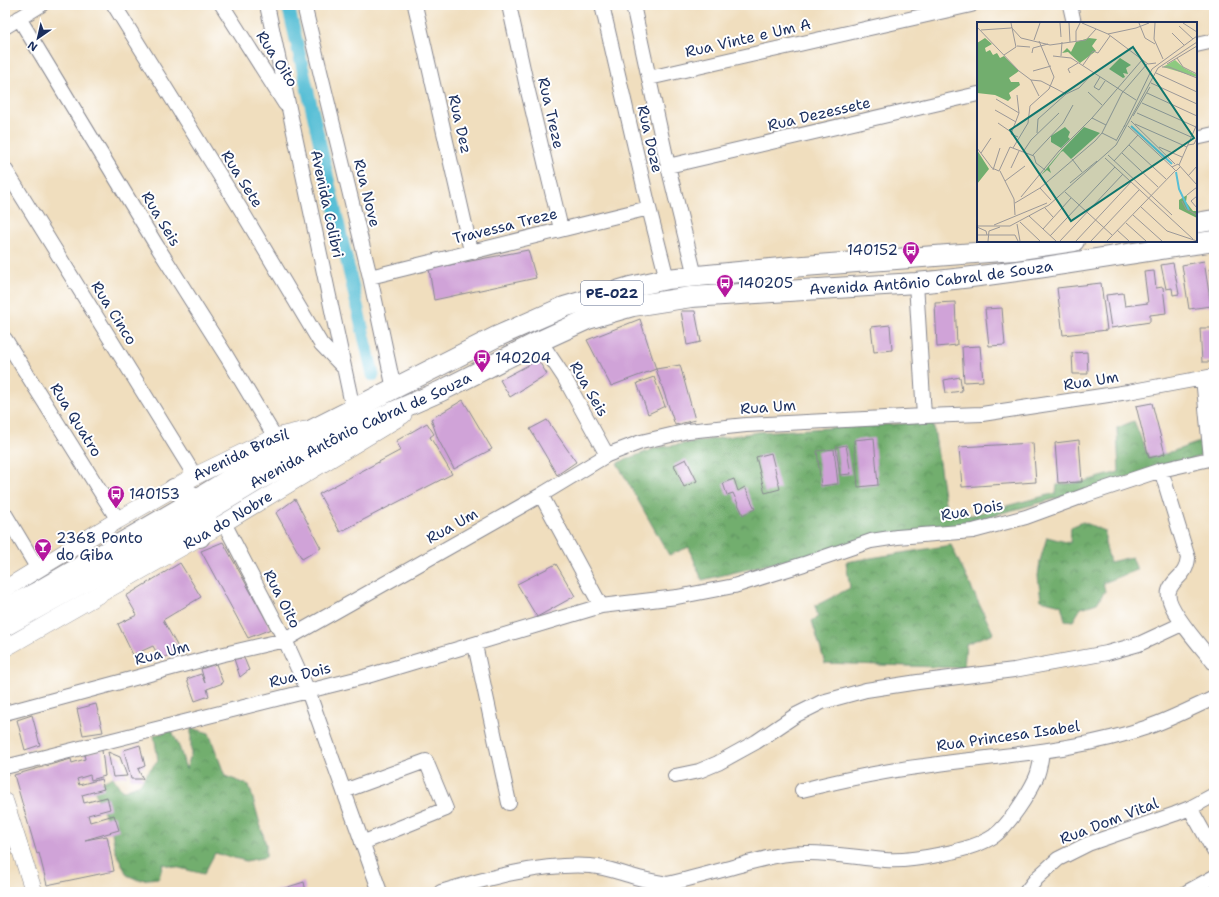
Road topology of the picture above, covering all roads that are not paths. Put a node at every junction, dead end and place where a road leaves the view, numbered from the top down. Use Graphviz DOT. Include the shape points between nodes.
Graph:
graph roads {
  1 [pos="41,5"];
  2 [pos="114,5"];
  3 [pos="222,5"];
  4 [pos="267,5"];
  5 [pos="304,5"];
  6 [pos="416,5"];
  7 [pos="509,5"];
  8 [pos="602,5"];
  9 [pos="633,5"];
  10 [pos="971,5"];
  11 [pos="1070,5"];
  12 [pos="19,18"];
  13 [pos="1074,22"];
  14 [pos="5,27"];
  15 [pos="1214,40"];
  16 [pos="1197,45"];
  17 [pos="649,78"];
  18 [pos="977,94"];
  19 [pos="290,112"];
  20 [pos="1214,134"];
  21 [pos="1197,138"];
  22 [pos="668,166"];
  23 [pos="5,169"];
  24 [pos="649,208"];
  25 [pos="1214,220"];
  26 [pos="1197,223"];
  27 [pos="561,229"];
  28 [pos="1214,241"];
  29 [pos="1067,242"];
  30 [pos="471,251"];
  31 [pos="695,276"];
  32 [pos="370,277"];
  33 [pos="667,280"];
  34 [pos="916,283"];
  35 [pos="5,339"];
  36 [pos="540,341"];
  37 [pos="344,368"];
  38 [pos="1209,377"];
  39 [pos="394,389"];
  40 [pos="441,391"];
  41 [pos="353,409"];
  42 [pos="924,416"];
  43 [pos="317,427"];
  44 [pos="274,437"];
  45 [pos="607,454"];
  46 [pos="1212,458"];
  47 [pos="1161,470"];
  48 [pos="195,476"];
  49 [pos="174,489"];
  50 [pos="540,496"];
  51 [pos="202,506"];
  52 [pos="5,514"];
  53 [pos="118,520"];
  54 [pos="224,523"];
  55 [pos="200,537"];
  56 [pos="38,569"];
  57 [pos="7,587"];
  58 [pos="601,606"];
  59 [pos="5,609"];
  60 [pos="1182,624"];
  61 [pos="5,626"];
  62 [pos="34,632"];
  63 [pos="285,640"];
  64 [pos="475,645"];
  65 [pos="5,648"];
  66 [pos="5,660"];
  67 [pos="1214,663"];
  68 [pos="308,691"];
  69 [pos="1214,698"];
  70 [pos="5,713"];
  71 [pos="1042,751"];
  72 [pos="5,767"];
  73 [pos="674,776"];
  74 [pos="802,790"];
  75 [pos="344,791"];
  76 [pos="1214,795"];
  77 [pos="5,802"];
  78 [pos="509,803"];
  79 [pos="1190,808"];
  80 [pos="362,843"];
  81 [pos="1214,851"];
  82 [pos="1214,877"];
  83 [pos="668,888"];
  84 [pos="34,892"];
  85 [pos="380,892"];
  86 [pos="441,892"];
  87 [pos="1026,892"];
  88 [pos="1187,892"];
  1 -- 12 [label="street"];
  2 -- 37 [label="street, Rua Sete" via="321,344"];
  3 -- 19 [label="street, Rua Oito"];
  4 -- 19 [label="street, Avenida Colibri"];
  5 -- 32 [label="street, Rua Nove"];
  6 -- 30 [label="street, Rua Dez"];
  7 -- 27 [label="street, Rua Treze"];
  8 -- 24 [label="street, Rua Doze"];
  9 -- 17 [label="street, Rua Doze"];
  10 -- 17 [label="street, Rua Vinte e Um A"];
  11 -- 13 [label="street"];
  12 -- 14 [label="street"];
  12 -- 44 [label="street, Rua Seis"];
  15 -- 16 [label="street"];
  17 -- 22 [label="street, Rua Doze"];
  18 -- 22 [label="street, Rua Dezessete"];
  19 -- 37 [label="street, Avenida Colibri"];
  20 -- 21 [label="street"];
  22 -- 31 [label="street, Rua Doze"];
  23 -- 48 [label="street, Rua Cinco"];
  24 -- 27 [label="street, Travessa Treze"];
  24 -- 33 [label="street, Rua Doze"];
  25 -- 26 [label="highway"];
  27 -- 30 [label="street, Travessa Treze"];
  28 -- 34 [label="highway, Avenida Antônio Cabral de Souza / PE-022" via="1006,274"];
  29 -- 31 [label="highway, Avenida Antônio Cabral de Souza / PE-022" via="1014,250"];
  30 -- 32 [label="street, Travessa Treze"];
  31 -- 33 [label="highway, Avenida Antônio Cabral de Souza / PE-022"];
  32 -- 39 [label="street, Rua Nove"];
  33 -- 39 [label="highway, Avenida Antônio Cabral de Souza / PE-022" via="630,287 564,307 496,337"];
  34 -- 36 [label="highway, Avenida Antônio Cabral de Souza / PE-022" via="690,297 634,306 588,319"];
  34 -- 42 [label="street"];
  35 -- 53 [label="street, Rua Quatro"];
  36 -- 40 [label="highway, Avenida Antônio Cabral de Souza / PE-022"];
  36 -- 45 [label="street, Rua Seis" via="564,377"];
  37 -- 41 [label="street, Avenida Colibri"];
  38 -- 42 [label="street, Rua Um" via="982,414"];
  38 -- 46 [label="street"];
  39 -- 41 [label="highway, Avenida Antônio Cabral de Souza / PE-022"];
  40 -- 51 [label="highway, Avenida Antônio Cabral de Souza / PE-022" via="345,433 263,478"];
  40 -- 54 [label="main road, Rua do Nobre"];
  41 -- 43 [label="highway, Avenida Antônio Cabral de Souza / PE-022"];
  42 -- 45 [label="street, Rua Um" via="746,425 688,431 641,442"];
  43 -- 44 [label="main road, Avenida Brasil / PE-022"];
  43 -- 51 [label="highway, Avenida Antônio Cabral de Souza / PE-022" via="256,462"];
  44 -- 48 [label="main road, Avenida Brasil / PE-022"];
  45 -- 50 [label="street, Rua Um"];
  46 -- 47 [label="street, Rua Dois"];
  47 -- 58 [label="street, Rua Dois" via="1026,517 973,530 871,541 734,586 677,597"];
  47 -- 60 [label="street" via="1188,558 1184,573 1173,584 1168,596"];
  48 -- 49 [label="main road, Avenida Brasil / PE-022"];
  49 -- 51 [label="highway" via="186,492"];
  49 -- 53 [label="main road, Avenida Brasil / PE-022"];
  50 -- 58 [label="street"];
  50 -- 63 [label="street, Rua Um"];
  51 -- 55 [label="highway" via="206,527"];
  51 -- 59 [label="highway, Avenida Antônio Cabral de Souza / PE-022"];
  51 -- 61 [label="highway, Avenida Antônio Cabral de Souza / PE-022" via="149,546"];
  52 -- 56 [label="street"];
  53 -- 56 [label="main road, Avenida Brasil / PE-022"];
  54 -- 55 [label="main road, Rua do Nobre"];
  54 -- 63 [label="street, Rua Oito"];
  55 -- 62 [label="main road, Rua do Nobre"];
  56 -- 57 [label="main road, Avenida Brasil / PE-022"];
  58 -- 64 [label="street, Rua Dois"];
  60 -- 67 [label="street"];
  60 -- 73 [label="street" via="1139,644 1107,653 1014,670 866,690 822,702 718,763 699,771"];
  62 -- 65 [label="main road, Rua do Nobre"];
  62 -- 66 [label="main road, Rua do Nobre"];
  63 -- 68 [label="street, Rua Oito"];
  63 -- 70 [label="street, Rua Um" via="220,654"];
  64 -- 68 [label="street, Rua Dois"];
  64 -- 78 [label="street"];
  68 -- 72 [label="street, Rua Dois"];
  68 -- 75 [label="street, Rua Oito"];
  69 -- 71 [label="street, Rua Princesa Isabel" via="1184,713 1116,737"];
  71 -- 74 [label="street, Rua Princesa Isabel" via="911,768"];
  71 -- 83 [label="street" via="1041,765 1036,778 1019,807 993,837 970,847 914,860 803,853 775,856"];
  75 -- 80 [label="street, Rua Oito"];
  75 -- 80 [label="street" via="426,761 446,808"];
  76 -- 79 [label="street, Rua Dom Vital"];
  77 -- 84 [label="main road"];
  79 -- 81 [label="street"];
  79 -- 87 [label="street, Rua Dom Vital" via="1088,844 1058,858"];
  80 -- 85 [label="street, Rua Oito"];
  82 -- 88 [label="street"];
  83 -- 86 [label="street" via="616,870 591,866 556,867 513,874"];
}
